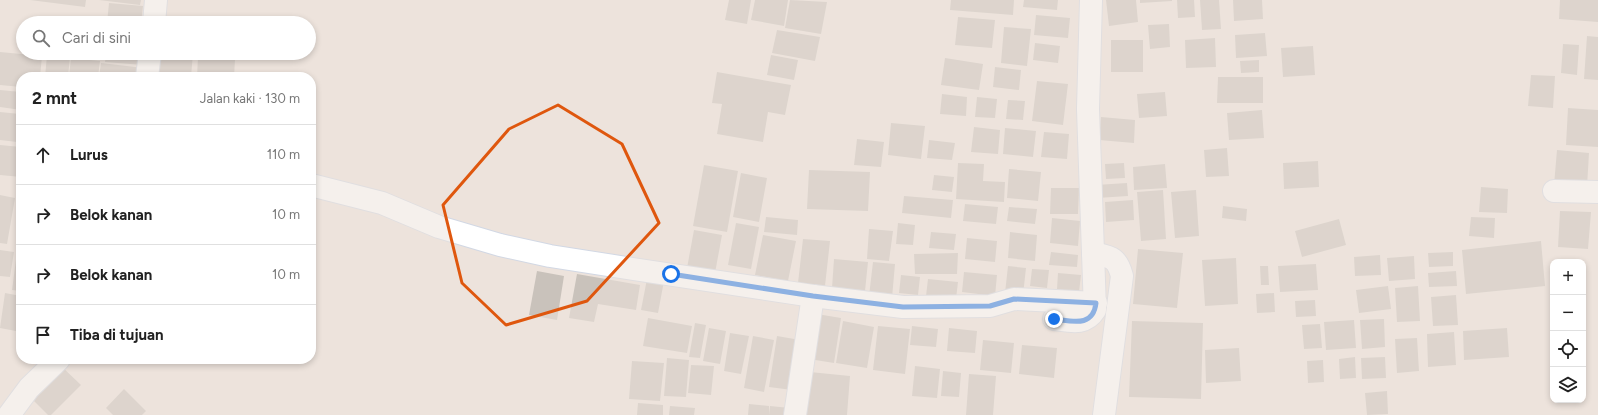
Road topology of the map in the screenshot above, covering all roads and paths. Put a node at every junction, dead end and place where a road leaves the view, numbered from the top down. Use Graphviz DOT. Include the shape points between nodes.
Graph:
graph roads {
  1 [pos="156,0"];
  2 [pos="1091,0"];
  3 [pos="155,16"];
  4 [pos="149,60"];
  5 [pos="148,72"];
  6 [pos="316,186"];
  7 [pos="1554,191"];
  8 [pos="1598,192"];
  9 [pos="1093,253"];
  10 [pos="813,296"];
  11 [pos="1096,303"];
  12 [pos="1054,319"];
  13 [pos="54,364"];
  14 [pos="9,415"];
  15 [pos="795,415"];
  16 [pos="1104,415"];
  1 -- 3 [label="street"];
  2 -- 9 [label="street" via="1088,109"];
  4 -- 5 [label="street"];
  6 -- 10 [label="street" via="382,203 439,227 536,253"];
  7 -- 8 [label="street"];
  9 -- 11 [label="street"];
  9 -- 16 [label="street" via="1114,259 1122,276"];
  10 -- 11 [label="street" via="903,307 990,306 1014,299"];
  10 -- 15 [label="street"];
  11 -- 12 [label="street" via="1095,310 1085,320 1078,322"];
  13 -- 14 [label="street" via="29,388"];
}
